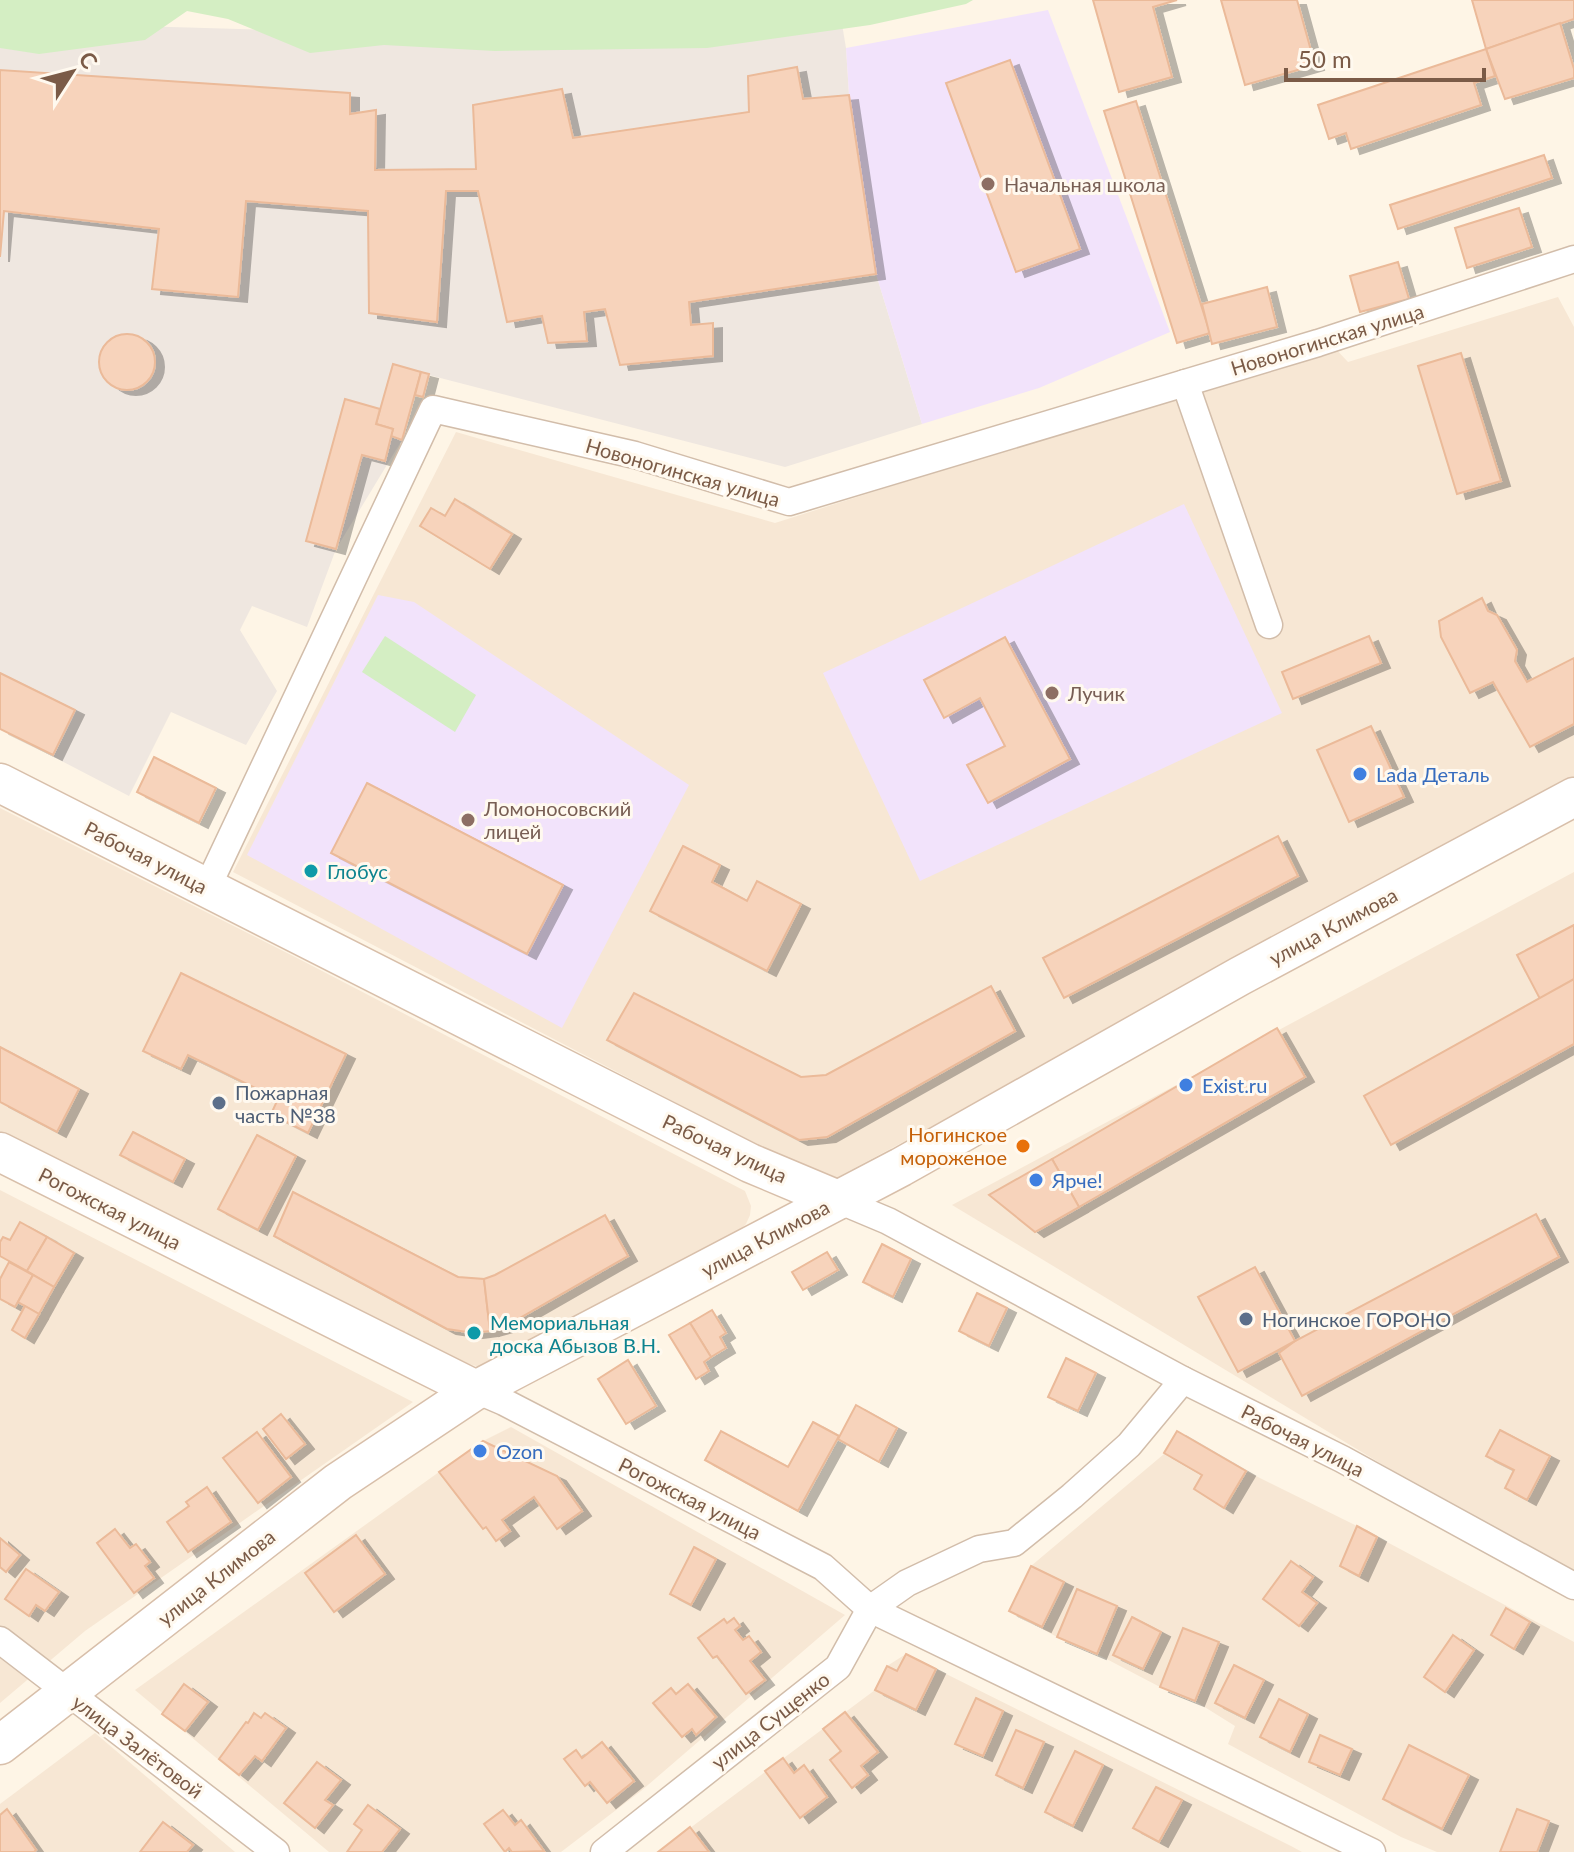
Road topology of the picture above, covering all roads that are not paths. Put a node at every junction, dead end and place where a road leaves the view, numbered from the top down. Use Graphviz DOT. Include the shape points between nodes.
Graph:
graph roads {
  1 [pos="1574,259"];
  2 [pos="1185,383"];
  3 [pos="1269,625"];
  4 [pos="0,783"];
  5 [pos="1574,797"];
  6 [pos="207,888"];
  7 [pos="0,1152"];
  8 [pos="838,1200"];
  9 [pos="1183,1380"];
  10 [pos="476,1390"];
  11 [pos="1574,1586"];
  12 [pos="870,1609"];
  13 [pos="0,1640"];
  14 [pos="68,1692"];
  15 [pos="0,1745"];
  16 [pos="276,1852"];
  17 [pos="604,1852"];
  18 [pos="1372,1852"];
  1 -- 2 [label="street, Новоногинская улица"];
  2 -- 3 [label="street"];
  2 -- 6 [label="street, Новоногинская улица" via="789,502 635,455 433,409"];
  4 -- 6 [label="main road, Рабочая улица"];
  5 -- 8 [label="main road, улица Климова"];
  6 -- 8 [label="main road, Рабочая улица" via="750,1163"];
  7 -- 10 [label="main road, Рогожская улица"];
  8 -- 9 [label="street, Рабочая улица" via="888,1221"];
  8 -- 10 [label="main road, улица Климова"];
  9 -- 11 [label="street, Рабочая улица" via="1342,1459"];
  9 -- 12 [label="street, улица Сущенко" via="1129,1445 1014,1543 979,1549 907,1583"];
  10 -- 12 [label="street, Рогожская улица" via="823,1567"];
  10 -- 14 [label="main road, улица Климова" via="338,1482"];
  12 -- 17 [label="street, улица Сущенко" via="838,1667"];
  12 -- 18 [label="street, Рогожская улица"];
  13 -- 14 [label="street, улица Залётовой"];
  14 -- 15 [label="main road, улица Климова"];
  14 -- 16 [label="street, улица Залётовой"];
}
